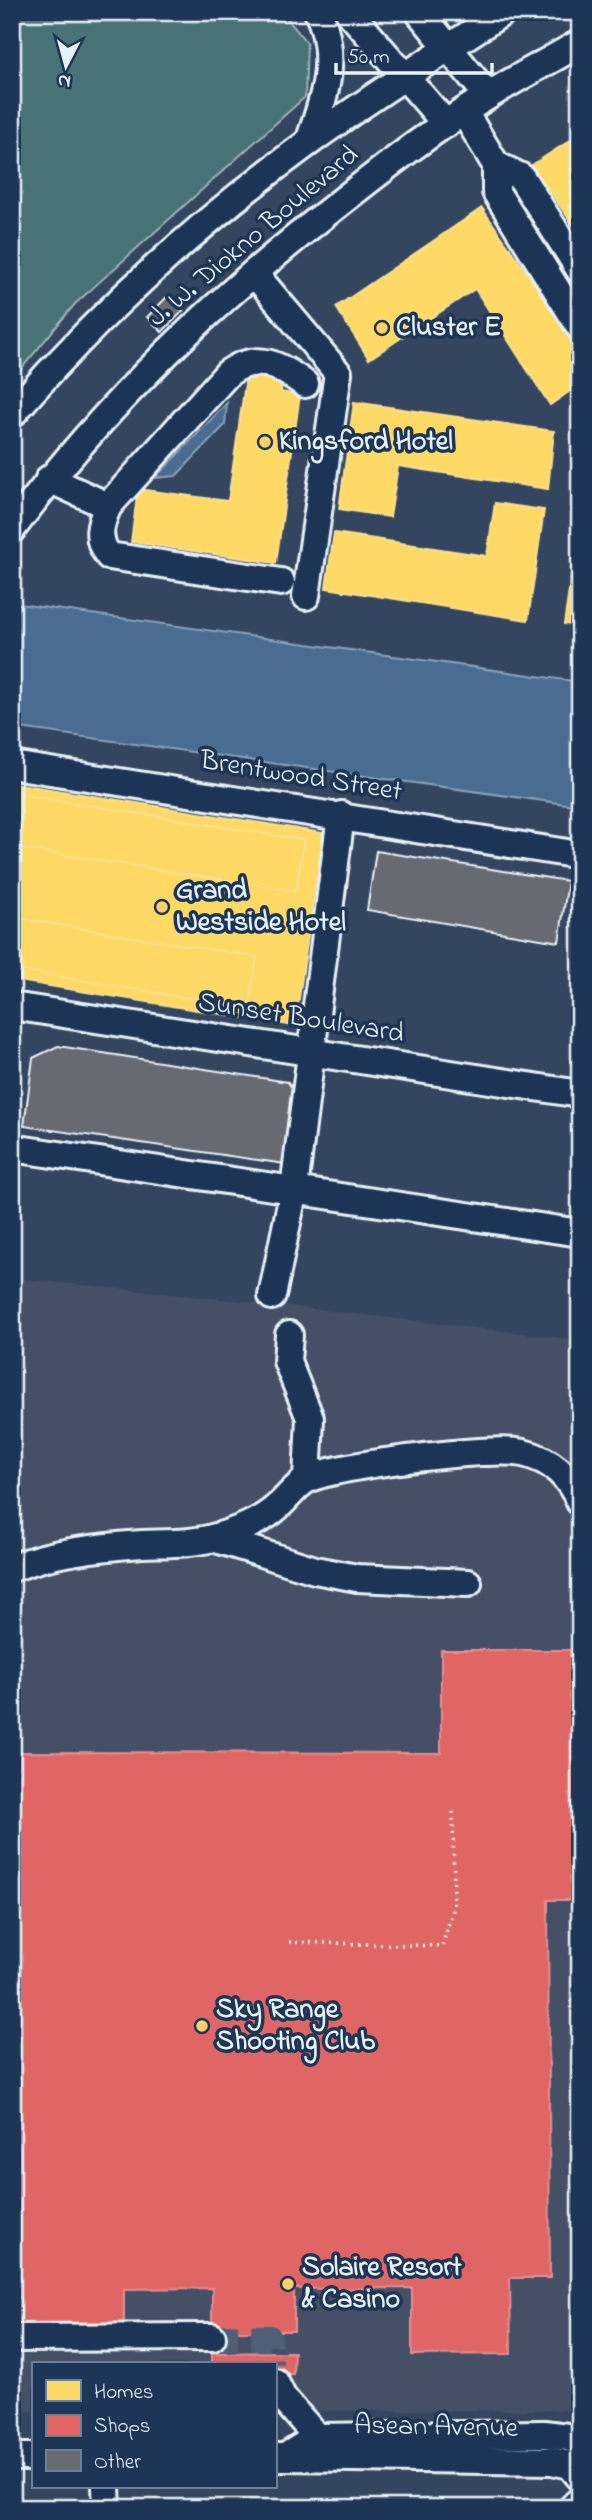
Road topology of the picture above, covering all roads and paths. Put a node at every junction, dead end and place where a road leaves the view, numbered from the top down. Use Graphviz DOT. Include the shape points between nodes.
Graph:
graph roads {
  1 [pos="318,12"];
  2 [pos="349,12"];
  3 [pos="419,12"];
  4 [pos="503,12"];
  5 [pos="580,43"];
  6 [pos="449,48"];
  7 [pos="405,78"];
  8 [pos="488,96"];
  9 [pos="455,118"];
  10 [pos="309,142"];
  11 [pos="496,164"];
  12 [pos="580,270"];
  13 [pos="254,273"];
  14 [pos="578,320"];
  15 [pos="305,384"];
  16 [pos="12,414"];
  17 [pos="49,479"];
  18 [pos="108,506"];
  19 [pos="12,529"];
  20 [pos="281,582"];
  21 [pos="306,596"];
  22 [pos="12,765"];
  23 [pos="341,815"];
  24 [pos="580,855"];
  25 [pos="12,1006"];
  26 [pos="311,1052"];
  27 [pos="580,1094"];
  28 [pos="12,1148"];
  29 [pos="295,1189"];
  30 [pos="580,1233"];
  31 [pos="272,1296"];
  32 [pos="289,1335"];
  33 [pos="307,1479"];
  34 [pos="580,1502"];
  35 [pos="213,1538"];
  36 [pos="12,1568"];
  37 [pos="468,1583"];
  38 [pos="453,1811"];
  39 [pos="289,1942"];
  40 [pos="212,2337"];
  41 [pos="12,2338"];
  42 [pos="276,2384"];
  43 [pos="580,2442"];
  44 [pos="295,2449"];
  45 [pos="12,2457"];
  46 [pos="32,2457"];
  47 [pos="580,2457"];
  48 [pos="580,2477"];
  49 [pos="106,2488"];
  50 [pos="107,2508"];
  1 -- 10 [label="street" via="330,61 323,103"];
  2 -- 7 [label="street"];
  3 -- 6 [label="street"];
  4 -- 6 [label="street, J. W. Diokno Boulevard"];
  5 -- 8 [label="street, J. W. Diokno Boulevard"];
  6 -- 7 [label="street, J. W. Diokno Boulevard"];
  6 -- 8 [label="street"];
  7 -- 9 [label="street"];
  7 -- 10 [label="street, J. W. Diokno Boulevard"];
  8 -- 9 [label="street, J. W. Diokno Boulevard"];
  9 -- 11 [label="street"];
  9 -- 13 [label="street, J. W. Diokno Boulevard" via="367,181"];
  10 -- 16 [label="street, J. W. Diokno Boulevard" via="125,298"];
  11 -- 12 [label="street" via="521,177"];
  11 -- 14 [label="street" via="496,192"];
  13 -- 17 [label="street, J. W. Diokno Boulevard" via="90,429"];
  13 -- 21 [label="street" via="338,373"];
  15 -- 18 [label="street" via="271,362 239,365"];
  17 -- 18 [label="street"];
  17 -- 19 [label="street, J. W. Diokno Boulevard"];
  18 -- 20 [label="street" via="99,535 109,556"];
  22 -- 23 [label="street, Brentwood Street"];
  23 -- 24 [label="street, Brentwood Street"];
  23 -- 26 [label="street"];
  25 -- 26 [label="street, Sunset Boulevard"];
  26 -- 27 [label="street, Sunset Boulevard"];
  26 -- 29 [label="street"];
  28 -- 29 [label="street"];
  29 -- 30 [label="street"];
  29 -- 31 [label="street"];
  32 -- 33 [label="street" via="287,1361 310,1418"];
  33 -- 34 [label="street" via="454,1454 522,1452 552,1464 571,1481"];
  33 -- 35 [label="street" via="274,1510 248,1526"];
  35 -- 36 [label="street" via="114,1546"];
  35 -- 37 [label="street" via="315,1570 357,1578"];
  38 -- 39 [label="path" via="454,1907 442,1946"];
  40 -- 41 [label="street"];
  42 -- 44 [label="street" via="284,2398"];
  43 -- 44 [label="street, Asean Avenue" via="544,2434"];
  44 -- 47 [label="street, Asean Avenue" via="531,2445 564,2448"];
  44 -- 48 [label="street, Asean Avenue" via="552,2461 570,2465"];
  45 -- 46 [label="street"];
  49 -- 50 [label="street"];
}
